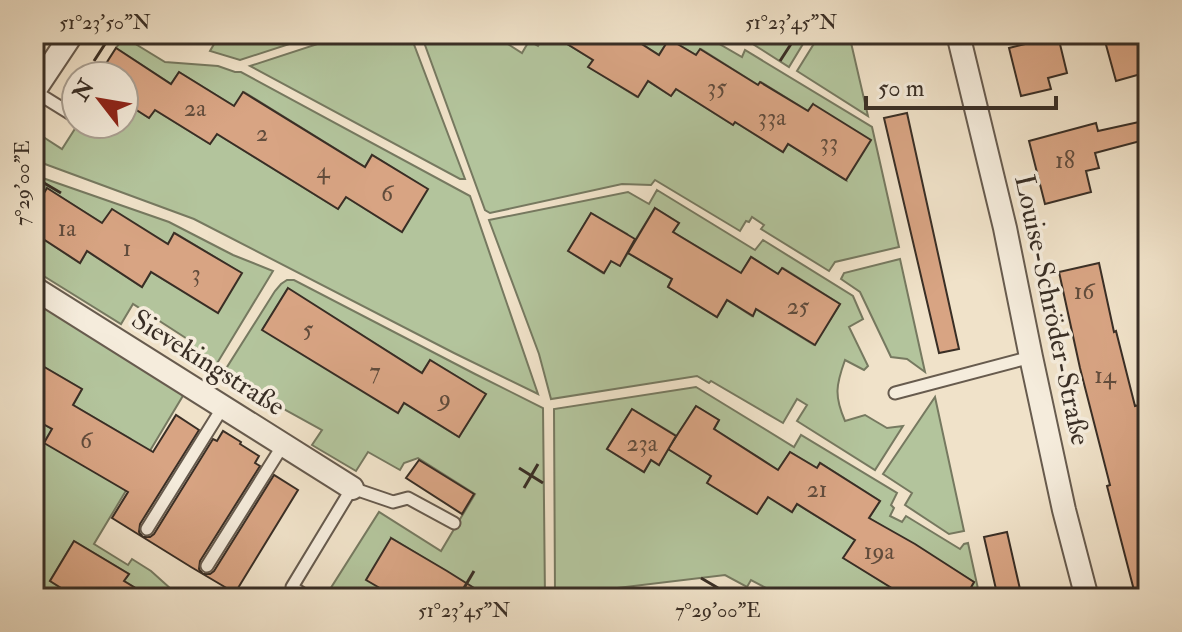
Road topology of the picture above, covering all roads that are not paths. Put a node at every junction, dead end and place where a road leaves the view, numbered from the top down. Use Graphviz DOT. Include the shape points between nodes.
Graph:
graph roads {
  1 [pos="72,34"];
  2 [pos="958,34"];
  3 [pos="34,91"];
  4 [pos="60,107"];
  5 [pos="34,288"];
  6 [pos="1031,357"];
  7 [pos="895,393"];
  8 [pos="223,407"];
  9 [pos="283,445"];
  10 [pos="352,488"];
  11 [pos="454,523"];
  12 [pos="147,529"];
  13 [pos="207,566"];
  14 [pos="309,598"];
  15 [pos="1087,598"];
  1 -- 3 [label="street"];
  2 -- 6 [label="street, Louise-Schröder-Straße"];
  3 -- 4 [label="lane"];
  5 -- 8 [label="street, Sievekingstraße"];
  6 -- 7 [label="lane"];
  6 -- 15 [label="street, Louise-Schröder-Straße"];
  8 -- 9 [label="street, Sievekingstraße"];
  8 -- 12 [label="lane"];
  9 -- 10 [label="street, Sievekingstraße"];
  9 -- 13 [label="lane"];
  10 -- 11 [label="lane" via="393,502 408,498"];
  10 -- 14 [label="lane" via="292,587"];
}
